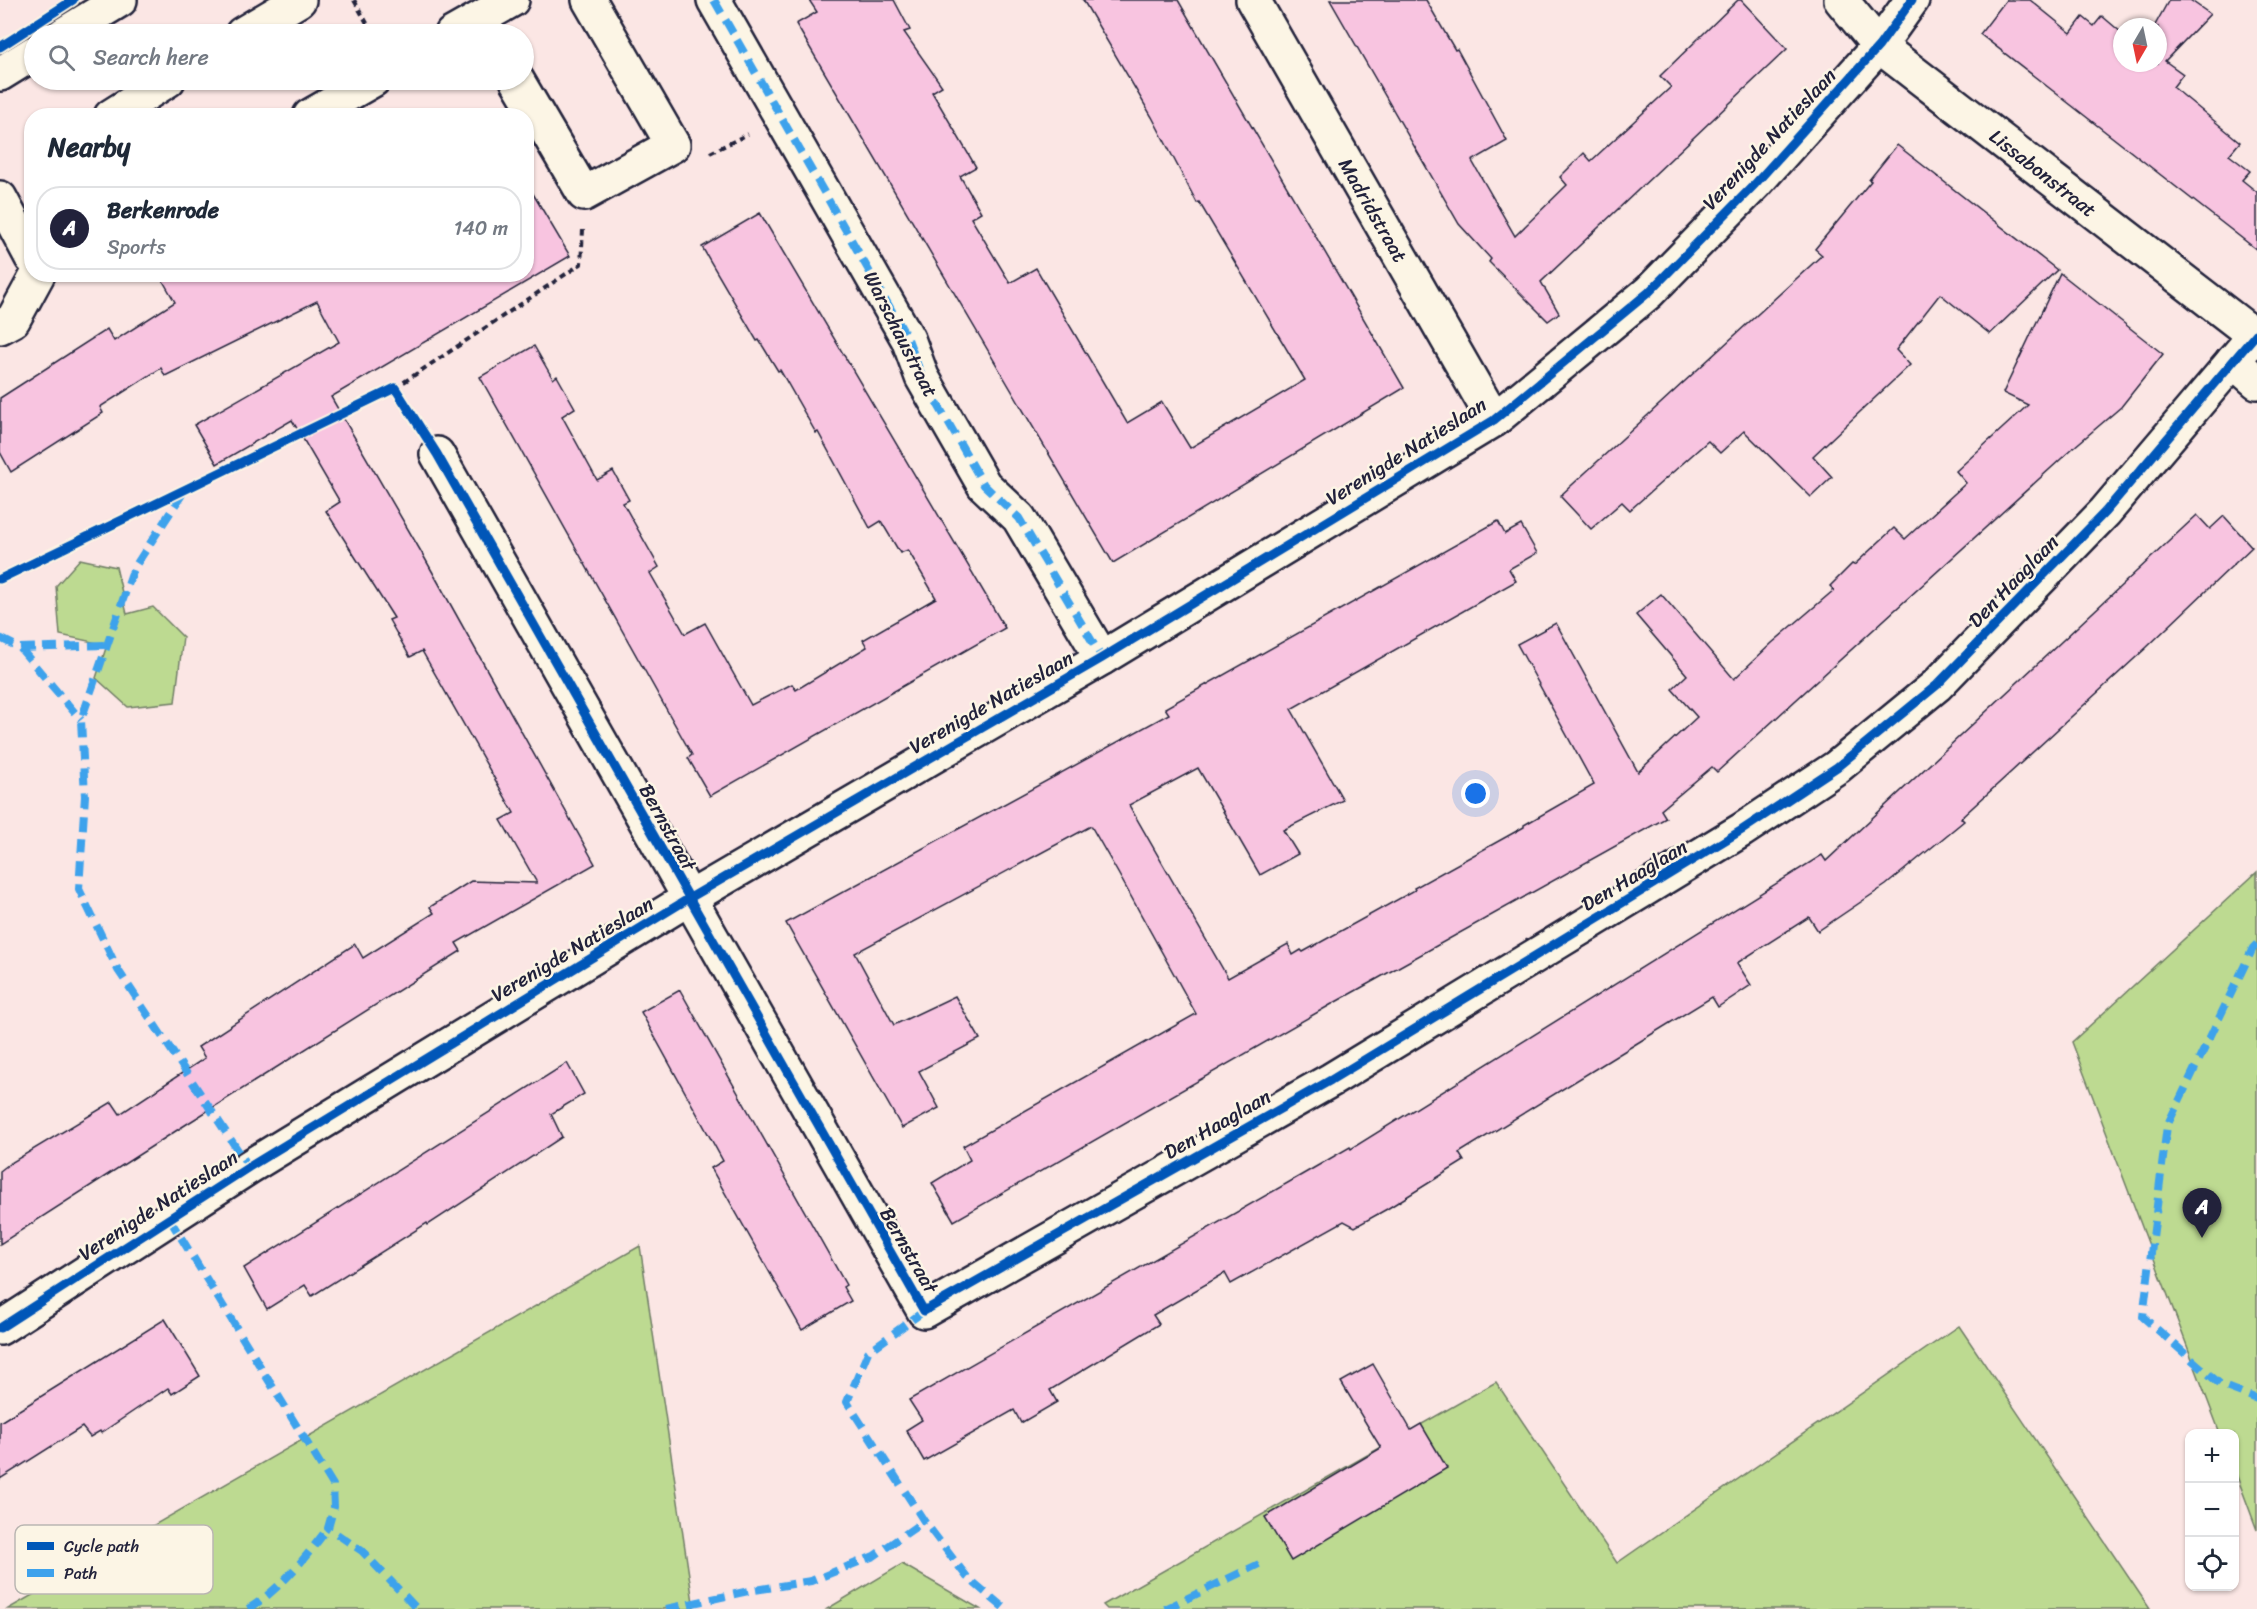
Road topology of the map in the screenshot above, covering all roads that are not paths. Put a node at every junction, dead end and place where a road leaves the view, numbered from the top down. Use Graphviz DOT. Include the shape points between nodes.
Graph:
graph roads {
  1 [pos="120,0"];
  2 [pos="299,0"];
  3 [pos="512,0"];
  4 [pos="588,0"];
  5 [pos="714,0"];
  6 [pos="1253,0"];
  7 [pos="1841,0"];
  8 [pos="1912,0"];
  9 [pos="80,24"];
  10 [pos="259,24"];
  11 [pos="488,24"];
  12 [pos="1879,46"];
  13 [pos="24,59"];
  14 [pos="0,74"];
  15 [pos="152,90"];
  16 [pos="356,90"];
  17 [pos="524,90"];
  18 [pos="124,108"];
  19 [pos="324,108"];
  20 [pos="0,198"];
  21 [pos="24,243"];
  22 [pos="33,282"];
  23 [pos="0,327"];
  24 [pos="2256,335"];
  25 [pos="2245,372"];
  26 [pos="1494,420"];
  27 [pos="437,454"];
  28 [pos="1102,658"];
  29 [pos="688,899"];
  30 [pos="924,1311"];
  31 [pos="0,1328"];
  1 -- 9 [label="street"];
  2 -- 10 [label="street"];
  3 -- 11 [label="street"];
  4 -- 17 [label="street" via="673,145 584,194"];
  5 -- 28 [label="street, Warschaustraat" via="908,339 922,377 984,485 1019,518"];
  6 -- 26 [label="street, Madridstraat"];
  7 -- 12 [label="street, Lissabonstraat"];
  8 -- 12 [label="street, Verenigde Natieslaan"];
  12 -- 24 [label="street, Lissabonstraat"];
  12 -- 26 [label="street, Verenigde Natieslaan" via="1755,184 1649,292"];
  13 -- 14 [label="street"];
  15 -- 18 [label="street"];
  16 -- 19 [label="street"];
  20 -- 21 [label="street"];
  22 -- 23 [label="street" via="12,320"];
  24 -- 25 [label="street, Den Haaglaan"];
  25 -- 30 [label="street, Den Haaglaan" via="1937,685 1837,767 1732,837 1331,1080"];
  26 -- 28 [label="street, Verenigde Natieslaan"];
  27 -- 29 [label="street, Bernstraat"];
  28 -- 29 [label="street, Verenigde Natieslaan"];
  29 -- 30 [label="street, Bernstraat"];
  29 -- 31 [label="street, Verenigde Natieslaan" via="249,1167"];
}
